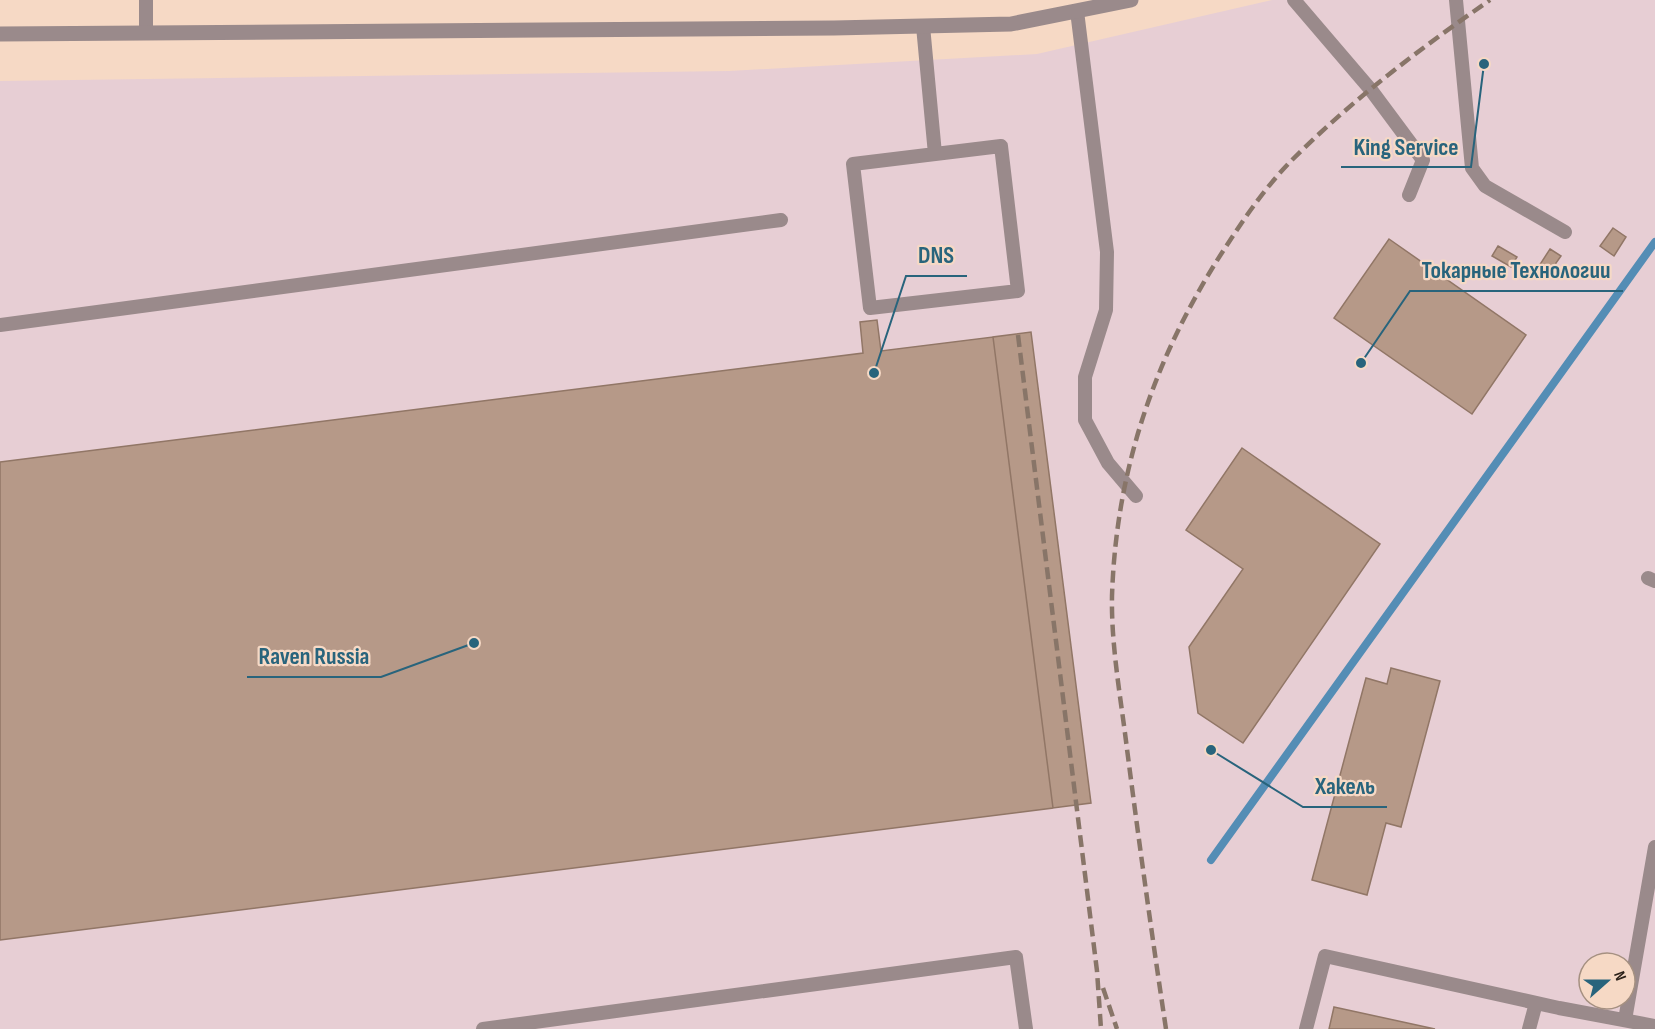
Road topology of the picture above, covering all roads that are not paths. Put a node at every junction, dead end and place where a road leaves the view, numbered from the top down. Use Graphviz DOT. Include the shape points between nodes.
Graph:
graph roads {
  1 [pos="146,0"];
  2 [pos="1131,0"];
  3 [pos="1294,0"];
  4 [pos="1456,0"];
  5 [pos="1077,11"];
  6 [pos="923,26"];
  7 [pos="146,32"];
  8 [pos="0,34"];
  9 [pos="935,154"];
  10 [pos="1409,195"];
  11 [pos="782,220"];
  12 [pos="1564,232"];
  13 [pos="0,325"];
  14 [pos="1136,496"];
  15 [pos="1655,847"];
  16 [pos="1536,1003"];
  17 [pos="1625,1020"];
  18 [pos="1655,1026"];
  19 [pos="483,1029"];
  20 [pos="1026,1029"];
  21 [pos="1306,1029"];
  22 [pos="1529,1029"];
  1 -- 7 [label="lane"];
  2 -- 5 [label="street"];
  3 -- 10 [label="lane" via="1371,90 1423,160"];
  4 -- 12 [label="lane" via="1472,168 1485,186"];
  5 -- 6 [label="street" via="1011,24"];
  5 -- 14 [label="lane" via="1107,252 1106,310 1085,376 1085,420 1108,463"];
  6 -- 7 [label="street"];
  6 -- 9 [label="lane"];
  7 -- 8 [label="street"];
  9 -- 9 [label="lane" via="853,164 870,308 1018,291 1001,146"];
  11 -- 13 [label="lane"];
  15 -- 17 [label="lane"];
  16 -- 17 [label="lane"];
  16 -- 21 [label="lane" via="1324,956"];
  16 -- 22 [label="lane"];
  17 -- 18 [label="lane"];
  19 -- 20 [label="lane" via="1016,957"];
}
